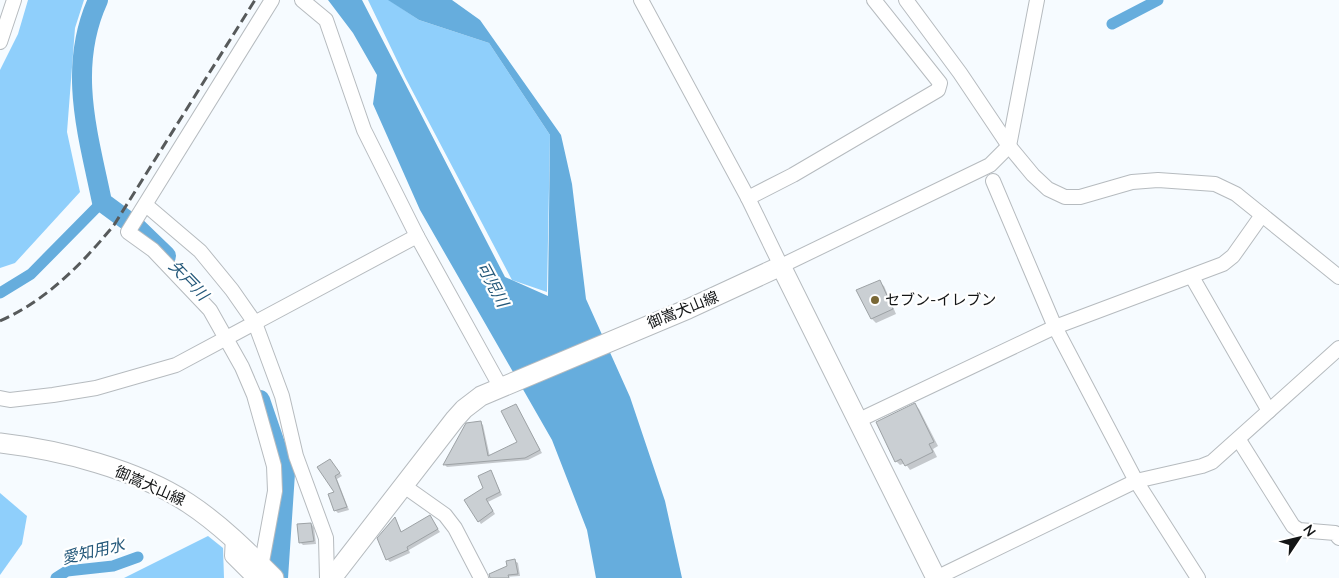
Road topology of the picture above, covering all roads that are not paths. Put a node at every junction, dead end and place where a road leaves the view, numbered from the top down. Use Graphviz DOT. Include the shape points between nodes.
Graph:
graph roads {
  1 [pos="14,0"];
  2 [pos="272,0"];
  3 [pos="302,0"];
  4 [pos="642,0"];
  5 [pos="874,0"];
  6 [pos="906,0"];
  7 [pos="1037,0"];
  8 [pos="0,42"];
  9 [pos="1010,146"];
  10 [pos="993,181"];
  11 [pos="748,198"];
  12 [pos="146,205"];
  13 [pos="1262,215"];
  14 [pos="417,236"];
  15 [pos="781,266"];
  16 [pos="1339,276"];
  17 [pos="1192,277"];
  18 [pos="252,324"];
  19 [pos="1054,327"];
  20 [pos="226,340"];
  21 [pos="1339,348"];
  22 [pos="503,385"];
  23 [pos="0,398"];
  24 [pos="1269,411"];
  25 [pos="859,420"];
  26 [pos="1239,440"];
  27 [pos="0,443"];
  28 [pos="1136,481"];
  29 [pos="404,486"];
  30 [pos="1339,538"];
  31 [pos="258,574"];
  32 [pos="274,578"];
  33 [pos="326,578"];
  34 [pos="332,578"];
  35 [pos="481,578"];
  36 [pos="936,578"];
  37 [pos="1198,578"];
  1 -- 8 [label="street"];
  2 -- 12 [label="street"];
  3 -- 14 [label="street" via="326,20 364,130"];
  4 -- 11 [label="street"];
  5 -- 11 [label="street" via="940,83 938,90 793,176"];
  6 -- 9 [label="street"];
  7 -- 9 [label="street"];
  9 -- 13 [label="street" via="1038,180 1065,197 1080,197 1132,182 1158,180 1215,184 1236,194"];
  9 -- 15 [label="street" via="990,165"];
  10 -- 19 [label="street"];
  11 -- 15 [label="street"];
  12 -- 18 [label="street" via="200,251 232,290"];
  12 -- 20 [label="street" via="128,232 153,250 191,288 210,310"];
  13 -- 16 [label="street"];
  13 -- 17 [label="street" via="1233,256 1223,264"];
  14 -- 18 [label="street"];
  14 -- 22 [label="street"];
  15 -- 22 [label="main road, 御嵩犬山線" via="688,309"];
  15 -- 25 [label="main road"];
  17 -- 19 [label="street"];
  17 -- 24 [label="street"];
  18 -- 20 [label="street"];
  18 -- 33 [label="street" via="282,396 296,456 326,538"];
  19 -- 25 [label="street"];
  19 -- 28 [label="street"];
  20 -- 23 [label="street" via="176,364 96,388 10,400"];
  20 -- 31 [label="street" via="254,395 274,466 275,491"];
  21 -- 24 [label="street"];
  22 -- 29 [label="main road, 御嵩犬山線" via="464,409"];
  24 -- 26 [label="street"];
  25 -- 36 [label="main road"];
  26 -- 28 [label="street" via="1202,466"];
  26 -- 30 [label="street" via="1293,526 1299,530 1335,533"];
  27 -- 31 [label="main road, 御嵩犬山線" via="43,448 67,455 146,482 187,502 233,537"];
  28 -- 36 [label="street"];
  28 -- 37 [label="street"];
  29 -- 34 [label="main road, 御嵩犬山線"];
  29 -- 35 [label="street" via="446,515"];
  31 -- 32 [label="main road, 御嵩犬山線"];
}
